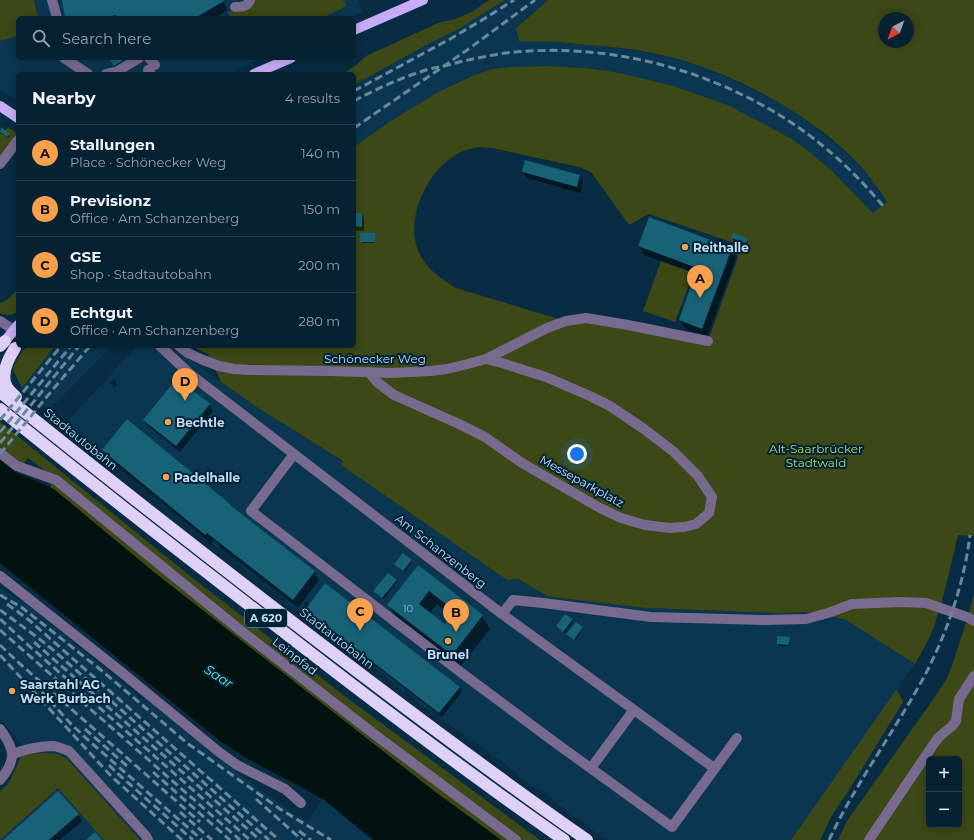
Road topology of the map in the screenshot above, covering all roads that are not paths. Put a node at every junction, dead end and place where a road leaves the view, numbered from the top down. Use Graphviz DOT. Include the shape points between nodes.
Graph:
graph roads {
  1 [pos="52,0"];
  2 [pos="250,0"];
  3 [pos="423,0"];
  4 [pos="235,7"];
  5 [pos="56,16"];
  6 [pos="356,29"];
  7 [pos="67,60"];
  8 [pos="136,60"];
  9 [pos="286,60"];
  10 [pos="85,72"];
  11 [pos="116,72"];
  12 [pos="259,72"];
  13 [pos="0,106"];
  14 [pos="16,117"];
  15 [pos="16,143"];
  16 [pos="0,164"];
  17 [pos="0,320"];
  18 [pos="16,328"];
  19 [pos="16,330"];
  20 [pos="708,341"];
  21 [pos="2,344"];
  22 [pos="16,348"];
  23 [pos="162,348"];
  24 [pos="182,348"];
  25 [pos="486,359"];
  26 [pos="369,372"];
  27 [pos="0,392"];
  28 [pos="0,409"];
  29 [pos="70,448"];
  30 [pos="0,453"];
  31 [pos="294,454"];
  32 [pos="0,576"];
  33 [pos="502,614"];
  34 [pos="971,619"];
  35 [pos="974,676"];
  36 [pos="633,711"];
  37 [pos="0,729"];
  38 [pos="737,738"];
  39 [pos="13,754"];
  40 [pos="591,768"];
  41 [pos="714,768"];
  42 [pos="0,780"];
  43 [pos="301,803"];
  44 [pos="148,840"];
  45 [pos="516,840"];
  46 [pos="564,840"];
  47 [pos="587,840"];
  48 [pos="869,840"];
  1 -- 5 [label="street"];
  2 -- 4 [label="street" via="247,5"];
  3 -- 6 [label="main road"];
  7 -- 10 [label="street"];
  8 -- 11 [label="street"];
  9 -- 12 [label="main road"];
  13 -- 14 [label="main road"];
  15 -- 16 [label="street"];
  17 -- 18 [label="street"];
  19 -- 21 [label="main road"];
  20 -- 25 [label="street, Schönecker Weg" via="586,318 546,328"];
  22 -- 29 [label="highway" via="5,368 3,379 6,386 49,424"];
  23 -- 31 [label="street, Am Schanzenberg" via="190,374"];
  24 -- 26 [label="street, Schönecker Weg" via="203,360 234,369"];
  25 -- 26 [label="street, Schönecker Weg" via="431,371"];
  25 -- 26 [label="street, Messeparkplatz" via="546,377 610,406 634,422 674,452 698,476 712,497 709,513 696,524 670,528 645,525 621,518 522,463 485,437 394,395"];
  27 -- 29 [label="highway, Stadtautobahn / A 620"];
  28 -- 46 [label="highway, A 620" via="353,686"];
  29 -- 47 [label="highway, Stadtautobahn / A 620" via="366,679"];
  30 -- 45 [label="street, Leinpfad" via="17,466 56,480 246,635"];
  31 -- 33 [label="street, Am Schanzenberg"];
  31 -- 40 [label="street" via="251,511 329,566 467,677"];
  32 -- 43 [label="street" via="219,752 237,765 285,789"];
  33 -- 34 [label="street" via="512,600 651,617 765,620 806,619 852,604 926,603"];
  33 -- 36 [label="street, Am Schanzenberg"];
  35 -- 48 [label="street" via="959,699 956,721 933,745"];
  36 -- 40 [label="street"];
  36 -- 41 [label="street, Am Schanzenberg"];
  37 -- 39 [label="street"];
  38 -- 41 [label="street"];
  39 -- 42 [label="street" via="9,767"];
  39 -- 44 [label="street" via="25,749 55,746 69,751"];
  40 -- 41 [label="street" via="672,827"];
}
